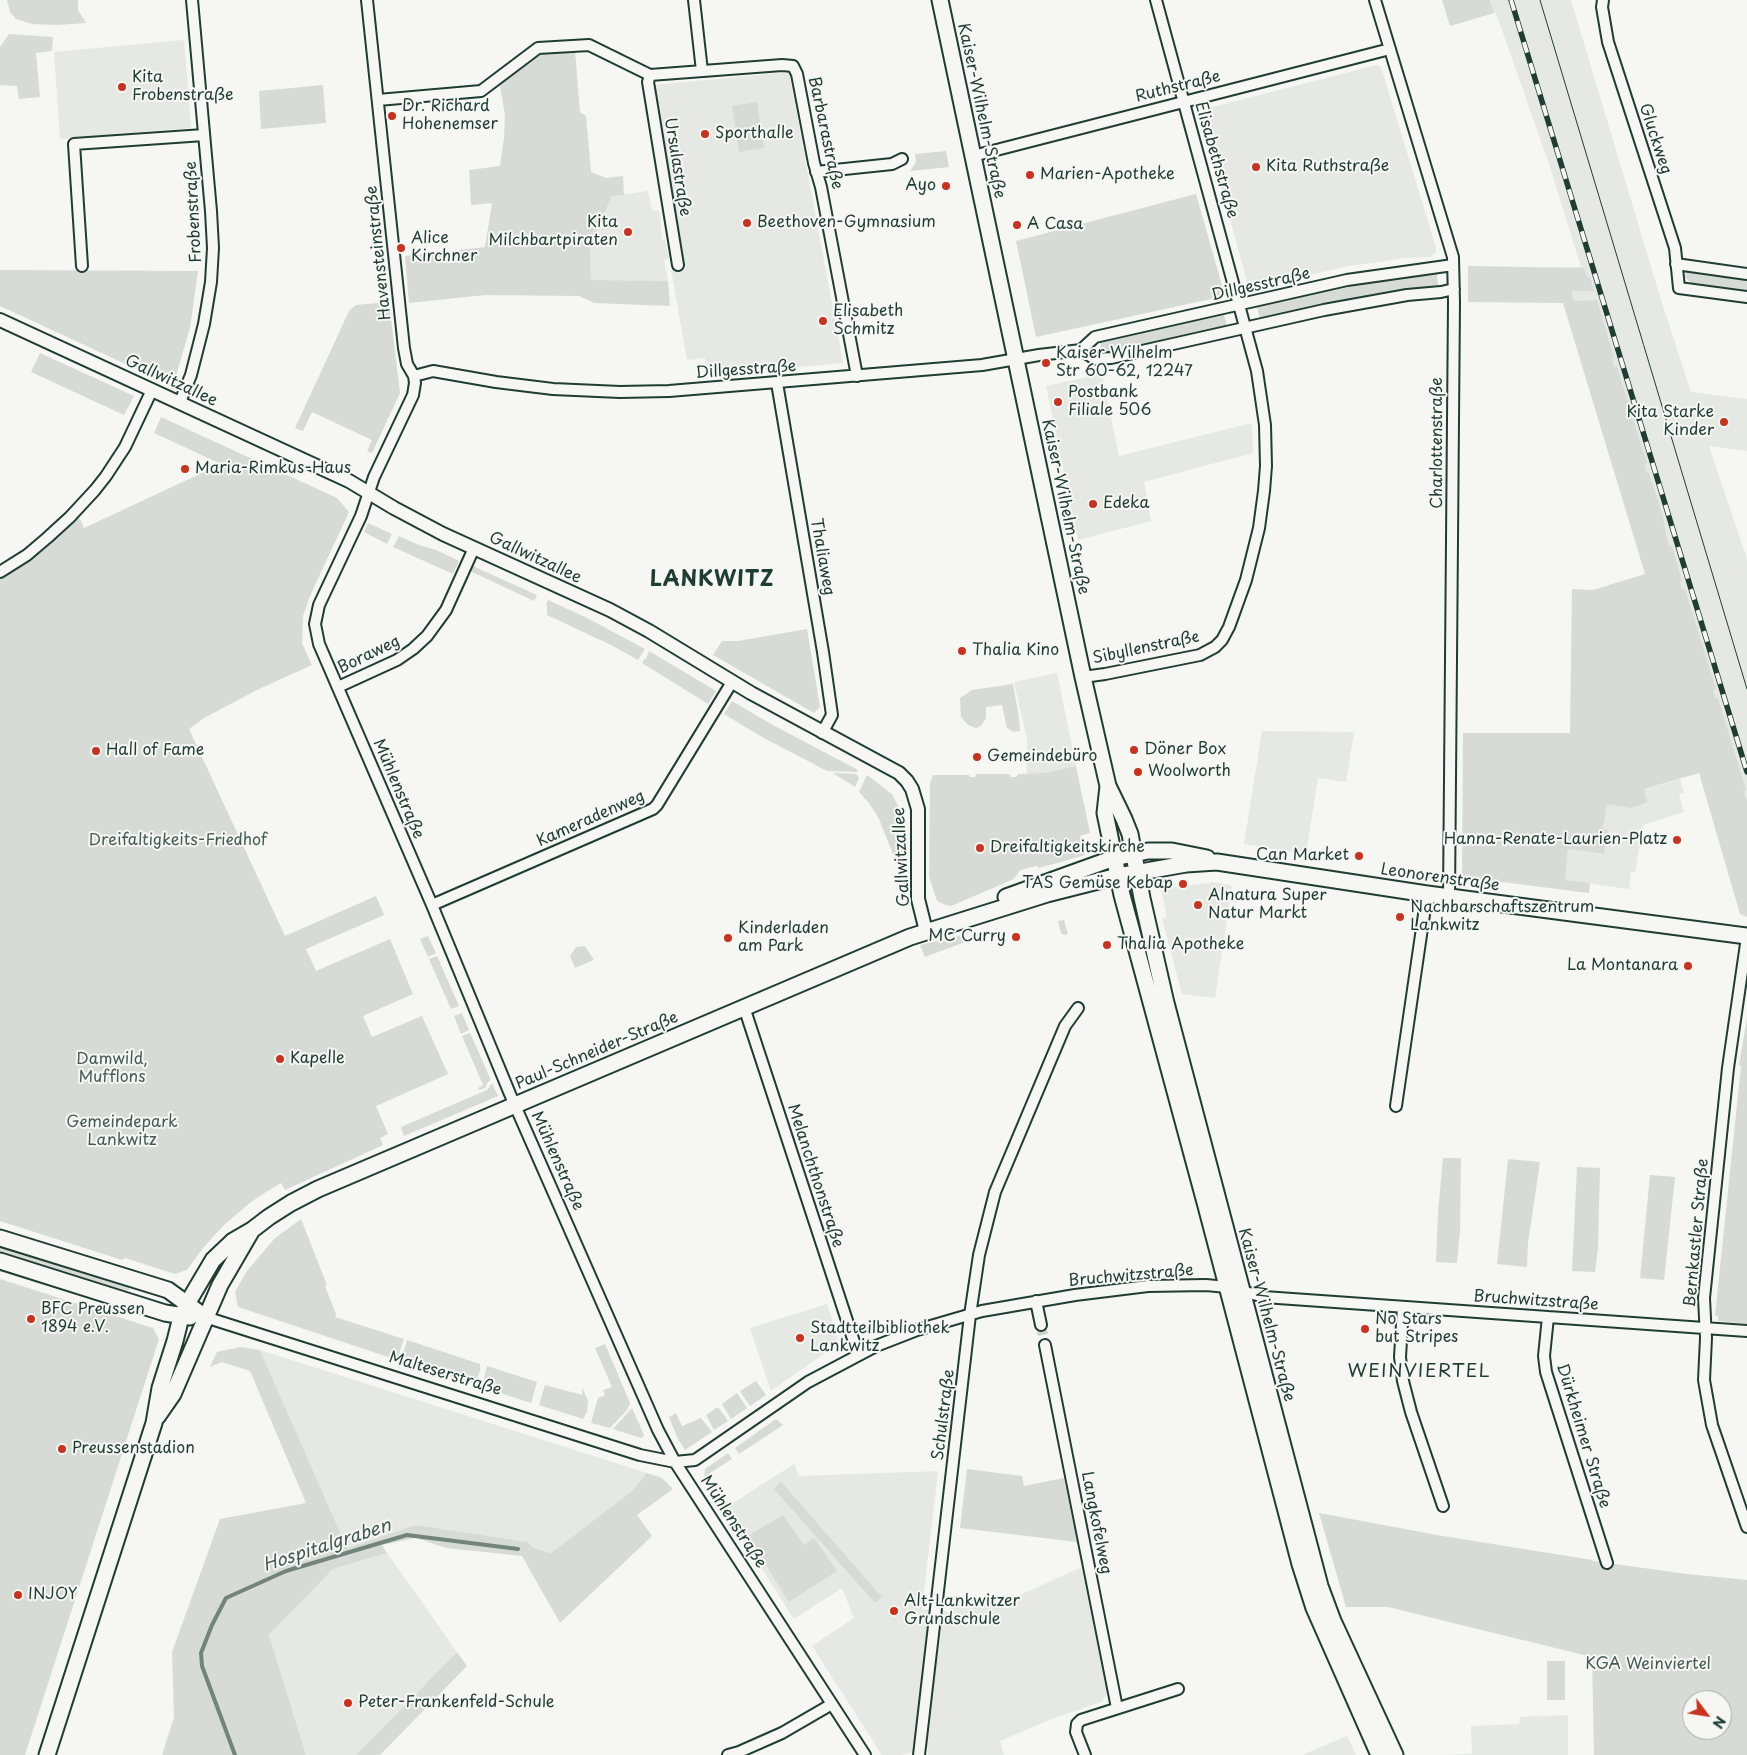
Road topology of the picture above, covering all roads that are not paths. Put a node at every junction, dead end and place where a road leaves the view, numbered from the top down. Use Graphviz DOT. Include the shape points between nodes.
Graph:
graph roads {
  1 [pos="192,0"];
  2 [pos="366,0"];
  3 [pos="694,0"];
  4 [pos="940,0"];
  5 [pos="1156,0"];
  6 [pos="1375,0"];
  7 [pos="1603,0"];
  8 [pos="1390,49"];
  9 [pos="702,71"];
  10 [pos="650,75"];
  11 [pos="378,100"];
  12 [pos="1183,101"];
  13 [pos="204,135"];
  14 [pos="973,156"];
  15 [pos="902,159"];
  16 [pos="816,172"];
  17 [pos="678,264"];
  18 [pos="1676,264"];
  19 [pos="1453,265"];
  20 [pos="82,266"];
  21 [pos="1747,274"];
  22 [pos="1454,288"];
  23 [pos="1747,297"];
  24 [pos="1240,305"];
  25 [pos="0,320"];
  26 [pos="1246,328"];
  27 [pos="1081,350"];
  28 [pos="1016,359"];
  29 [pos="414,376"];
  30 [pos="858,376"];
  31 [pos="777,383"];
  32 [pos="152,390"];
  33 [pos="180,402"];
  34 [pos="368,492"];
  35 [pos="474,548"];
  36 [pos="0,572"];
  37 [pos="1083,676"];
  38 [pos="732,682"];
  39 [pos="338,687"];
  40 [pos="822,733"];
  41 [pos="1108,786"];
  42 [pos="1134,854"];
  43 [pos="1114,858"];
  44 [pos="1217,862"];
  45 [pos="1137,873"];
  46 [pos="1118,876"];
  47 [pos="1427,894"];
  48 [pos="1449,897"];
  49 [pos="432,905"];
  50 [pos="963,919"];
  51 [pos="926,931"];
  52 [pos="1747,936"];
  53 [pos="744,1007"];
  54 [pos="1078,1008"];
  55 [pos="516,1105"];
  56 [pos="1396,1106"];
  57 [pos="252,1230"];
  58 [pos="0,1238"];
  59 [pos="0,1261"];
  60 [pos="1227,1287"];
  61 [pos="1242,1291"];
  62 [pos="1036,1301"];
  63 [pos="1403,1307"];
  64 [pos="184,1310"];
  65 [pos="970,1314"];
  66 [pos="205,1317"];
  67 [pos="1548,1317"];
  68 [pos="1041,1325"];
  69 [pos="1706,1328"];
  70 [pos="1747,1331"];
  71 [pos="1045,1344"];
  72 [pos="858,1354"];
  73 [pos="154,1423"];
  74 [pos="675,1462"];
  75 [pos="1442,1506"];
  76 [pos="1747,1527"];
  77 [pos="1607,1562"];
  78 [pos="1178,1689"];
  79 [pos="832,1704"];
  80 [pos="1117,1708"];
  81 [pos="47,1755"];
  82 [pos="728,1755"];
  83 [pos="865,1755"];
  84 [pos="919,1755"];
  85 [pos="1085,1755"];
  86 [pos="1379,1755"];
  87 [pos="1394,1755"];
  1 -- 13 [label="street, Frobenstraße"];
  2 -- 11 [label="street, Havensteinstraße"];
  3 -- 9 [label="street"];
  4 -- 14 [label="main road, Kaiser-Wilhelm-Straße"];
  5 -- 12 [label="street, Elisabethstraße"];
  6 -- 8 [label="street, Charlottenstraße"];
  7 -- 18 [label="street, Gluckweg" via="1608,42 1675,248"];
  8 -- 12 [label="street, Ruthstraße"];
  8 -- 19 [label="street, Charlottenstraße"];
  9 -- 10 [label="street, Barbarastraße"];
  9 -- 16 [label="street, Barbarastraße" via="792,66 797,74"];
  10 -- 11 [label="street" via="589,45 538,48 482,91"];
  10 -- 17 [label="street, Ursulastraße" via="648,82"];
  11 -- 29 [label="street, Havensteinstraße" via="404,348 407,364"];
  12 -- 14 [label="street, Ruthstraße"];
  12 -- 24 [label="street, Elisabethstraße"];
  13 -- 20 [label="street" via="74,144"];
  13 -- 33 [label="street, Frobenstraße" via="212,232 211,282 199,348"];
  14 -- 28 [label="main road, Kaiser-Wilhelm-Straße"];
  15 -- 16 [label="street" via="892,164"];
  16 -- 30 [label="street, Barbarastraße"];
  18 -- 21 [label="street"];
  18 -- 23 [label="street, Gluckweg" via="1679,288"];
  19 -- 22 [label="street, Charlottenstraße"];
  19 -- 24 [label="street, Dillgesstraße" via="1346,280"];
  22 -- 26 [label="street" via="1324,310"];
  22 -- 48 [label="street, Charlottenstraße"];
  24 -- 26 [label="street, Elisabethstraße"];
  24 -- 27 [label="street, Dillgesstraße" via="1095,337"];
  25 -- 32 [label="street, Gallwitzallee"];
  26 -- 27 [label="street" via="1111,358 1095,360"];
  26 -- 37 [label="street, Sibyllenstraße" via="1263,407 1266,466 1257,538 1229,627 1215,647 1200,655"];
  27 -- 28 [label="street, Dillgesstraße"];
  28 -- 30 [label="street, Dillgesstraße" via="982,366"];
  28 -- 37 [label="main road, Kaiser-Wilhelm-Straße"];
  29 -- 31 [label="street, Dillgesstraße" via="433,371 554,389 620,392"];
  29 -- 34 [label="street, Havensteinstraße" via="413,395"];
  30 -- 31 [label="street, Dillgesstraße"];
  31 -- 40 [label="street, Thaliaweg" via="832,715"];
  32 -- 33 [label="street, Gallwitzallee"];
  32 -- 36 [label="street" via="125,446 95,490 47,538"];
  33 -- 34 [label="street, Gallwitzallee"];
  34 -- 35 [label="street, Gallwitzallee" via="421,523"];
  34 -- 39 [label="street, Mühlenstraße" via="363,511 316,616 319,644"];
  35 -- 38 [label="street, Gallwitzallee" via="624,617"];
  35 -- 39 [label="street, Boraweg" via="446,610 428,636 397,660"];
  37 -- 41 [label="main road, Kaiser-Wilhelm-Straße"];
  38 -- 40 [label="street, Gallwitzallee"];
  38 -- 49 [label="street, Kameradenweg" via="653,809"];
  39 -- 49 [label="street, Mühlenstraße"];
  40 -- 51 [label="street, Gallwitzallee" via="899,773 912,789 918,809 918,899"];
  41 -- 42 [label="main road, Kaiser-Wilhelm-Straße" via="1130,834"];
  41 -- 43 [label="main road, Kaiser-Wilhelm-Straße" via="1105,812"];
  42 -- 43 [label="main road"];
  42 -- 44 [label="main road, Leonorenstraße" via="1172,851"];
  42 -- 45 [label="main road, Kaiser-Wilhelm-Straße"];
  43 -- 46 [label="main road, Kaiser-Wilhelm-Straße"];
  43 -- 50 [label="main road, Paul-Schneider-Straße" via="991,903"];
  44 -- 45 [label="main road, Leonorenstraße"];
  44 -- 47 [label="main road, Leonorenstraße"];
  45 -- 46 [label="main road"];
  45 -- 61 [label="main road, Kaiser-Wilhelm-Straße" via="1166,1003"];
  46 -- 50 [label="main road, Paul-Schneider-Straße"];
  46 -- 60 [label="main road, Kaiser-Wilhelm-Straße"];
  47 -- 48 [label="main road, Leonorenstraße"];
  47 -- 56 [label="street"];
  48 -- 52 [label="main road, Leonorenstraße"];
  49 -- 55 [label="street, Mühlenstraße"];
  50 -- 51 [label="main road, Paul-Schneider-Straße"];
  51 -- 53 [label="main road, Paul-Schneider-Straße"];
  52 -- 69 [label="street, Bernkastler Straße" via="1728,1068 1708,1252 1704,1298"];
  53 -- 55 [label="main road, Paul-Schneider-Straße"];
  53 -- 72 [label="street, Melanchthonstraße"];
  54 -- 65 [label="street, Schulstraße" via="1065,1026 995,1192"];
  55 -- 57 [label="main road, Paul-Schneider-Straße" via="290,1203"];
  55 -- 74 [label="street, Mühlenstraße" via="658,1430"];
  57 -- 64 [label="main road, Paul-Schneider-Straße" via="233,1241 213,1260"];
  57 -- 66 [label="main road, Paul-Schneider-Straße"];
  58 -- 64 [label="main road" via="168,1290"];
  59 -- 64 [label="main road, Malteserstraße" via="165,1313"];
  60 -- 61 [label="street, Bruchwitzstraße"];
  60 -- 62 [label="street, Bruchwitzstraße" via="1156,1286"];
  60 -- 86 [label="main road, Kaiser-Wilhelm-Straße" via="1310,1598"];
  61 -- 63 [label="street, Bruchwitzstraße" via="1264,1297"];
  61 -- 87 [label="main road, Kaiser-Wilhelm-Straße" via="1320,1586"];
  62 -- 65 [label="street, Bruchwitzstraße"];
  62 -- 68 [label="street"];
  63 -- 67 [label="street, Bruchwitzstraße"];
  63 -- 75 [label="street" via="1400,1357 1403,1381"];
  64 -- 66 [label="main road, Malteserstraße"];
  64 -- 73 [label="main road, Paul-Schneider-Straße" via="160,1388"];
  65 -- 72 [label="street, Bruchwitzstraße" via="917,1330"];
  65 -- 84 [label="street, Schulstraße"];
  66 -- 73 [label="main road, Paul-Schneider-Straße" via="173,1394"];
  66 -- 74 [label="street, Malteserstraße" via="640,1455"];
  67 -- 69 [label="street, Bruchwitzstraße"];
  67 -- 77 [label="street, Dürkheimer Straße" via="1544,1356 1546,1372"];
  69 -- 70 [label="street, Bruchwitzstraße"];
  69 -- 76 [label="street, Bernkastler Straße" via="1704,1380 1712,1425"];
  71 -- 80 [label="street, Langkofelweg"];
  72 -- 74 [label="street, Bruchwitzstraße" via="808,1382 695,1460"];
  73 -- 81 [label="main road"];
  74 -- 79 [label="street, Mühlenstraße"];
  78 -- 80 [label="street"];
  79 -- 82 [label="street" via="782,1732"];
  79 -- 83 [label="street, Mühlenstraße"];
  80 -- 85 [label="street" via="1077,1724 1076,1732"];
}
